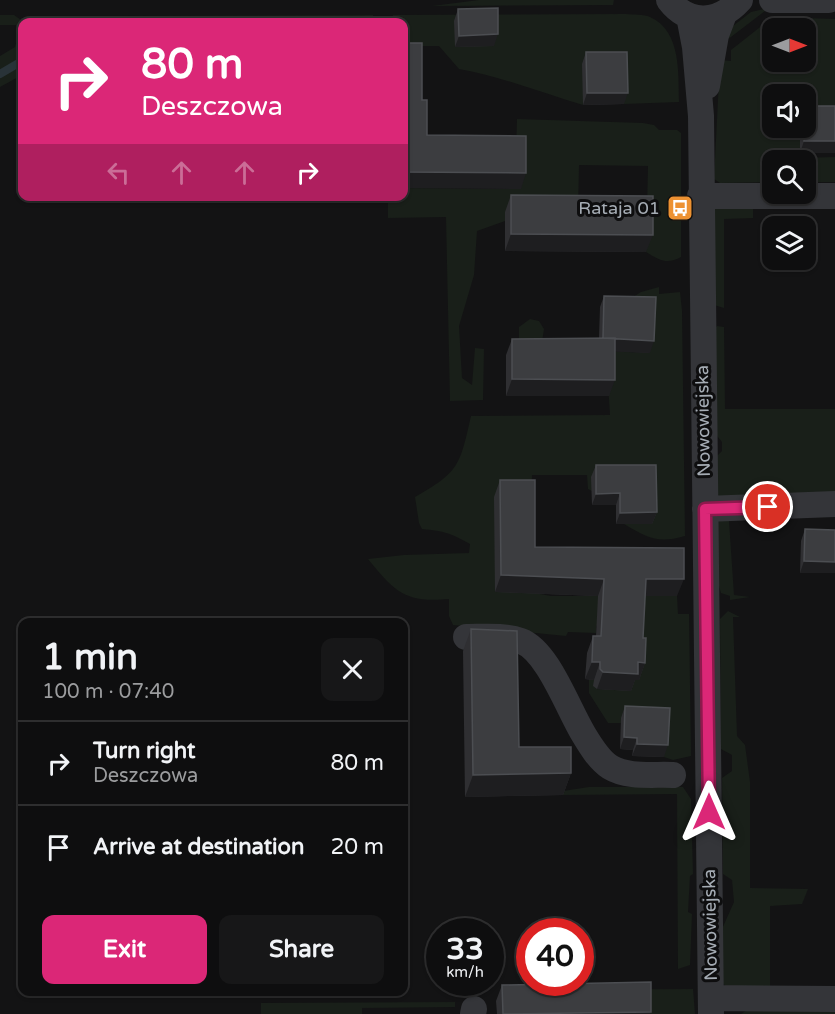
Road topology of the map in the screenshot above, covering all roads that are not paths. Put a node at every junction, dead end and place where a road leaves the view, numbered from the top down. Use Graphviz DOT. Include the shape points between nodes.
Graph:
graph roads {
  1 [pos="669,0"];
  2 [pos="765,0"];
  3 [pos="772,0"];
  4 [pos="829,0"];
  5 [pos="734,6"];
  6 [pos="689,16"];
  7 [pos="701,116"];
  8 [pos="700,196"];
  9 [pos="835,196"];
  10 [pos="835,504"];
  11 [pos="705,509"];
  12 [pos="466,637"];
  13 [pos="673,775"];
  14 [pos="835,999"];
  15 [pos="711,1006"];
  1 -- 6 [label="street"];
  2 -- 5 [label="street"];
  3 -- 4 [label="street"];
  5 -- 6 [label="street" via="707,19"];
  5 -- 7 [label="street, Nowowiejska" via="716,35"];
  6 -- 7 [label="street, Nowowiejska"];
  7 -- 8 [label="street, Nowowiejska"];
  8 -- 9 [label="street"];
  8 -- 11 [label="street, Nowowiejska"];
  10 -- 11 [label="street"];
  11 -- 15 [label="street, Nowowiejska"];
  12 -- 13 [label="street" via="506,637 535,648 590,745 609,766 634,774"];
  14 -- 15 [label="street"];
}
